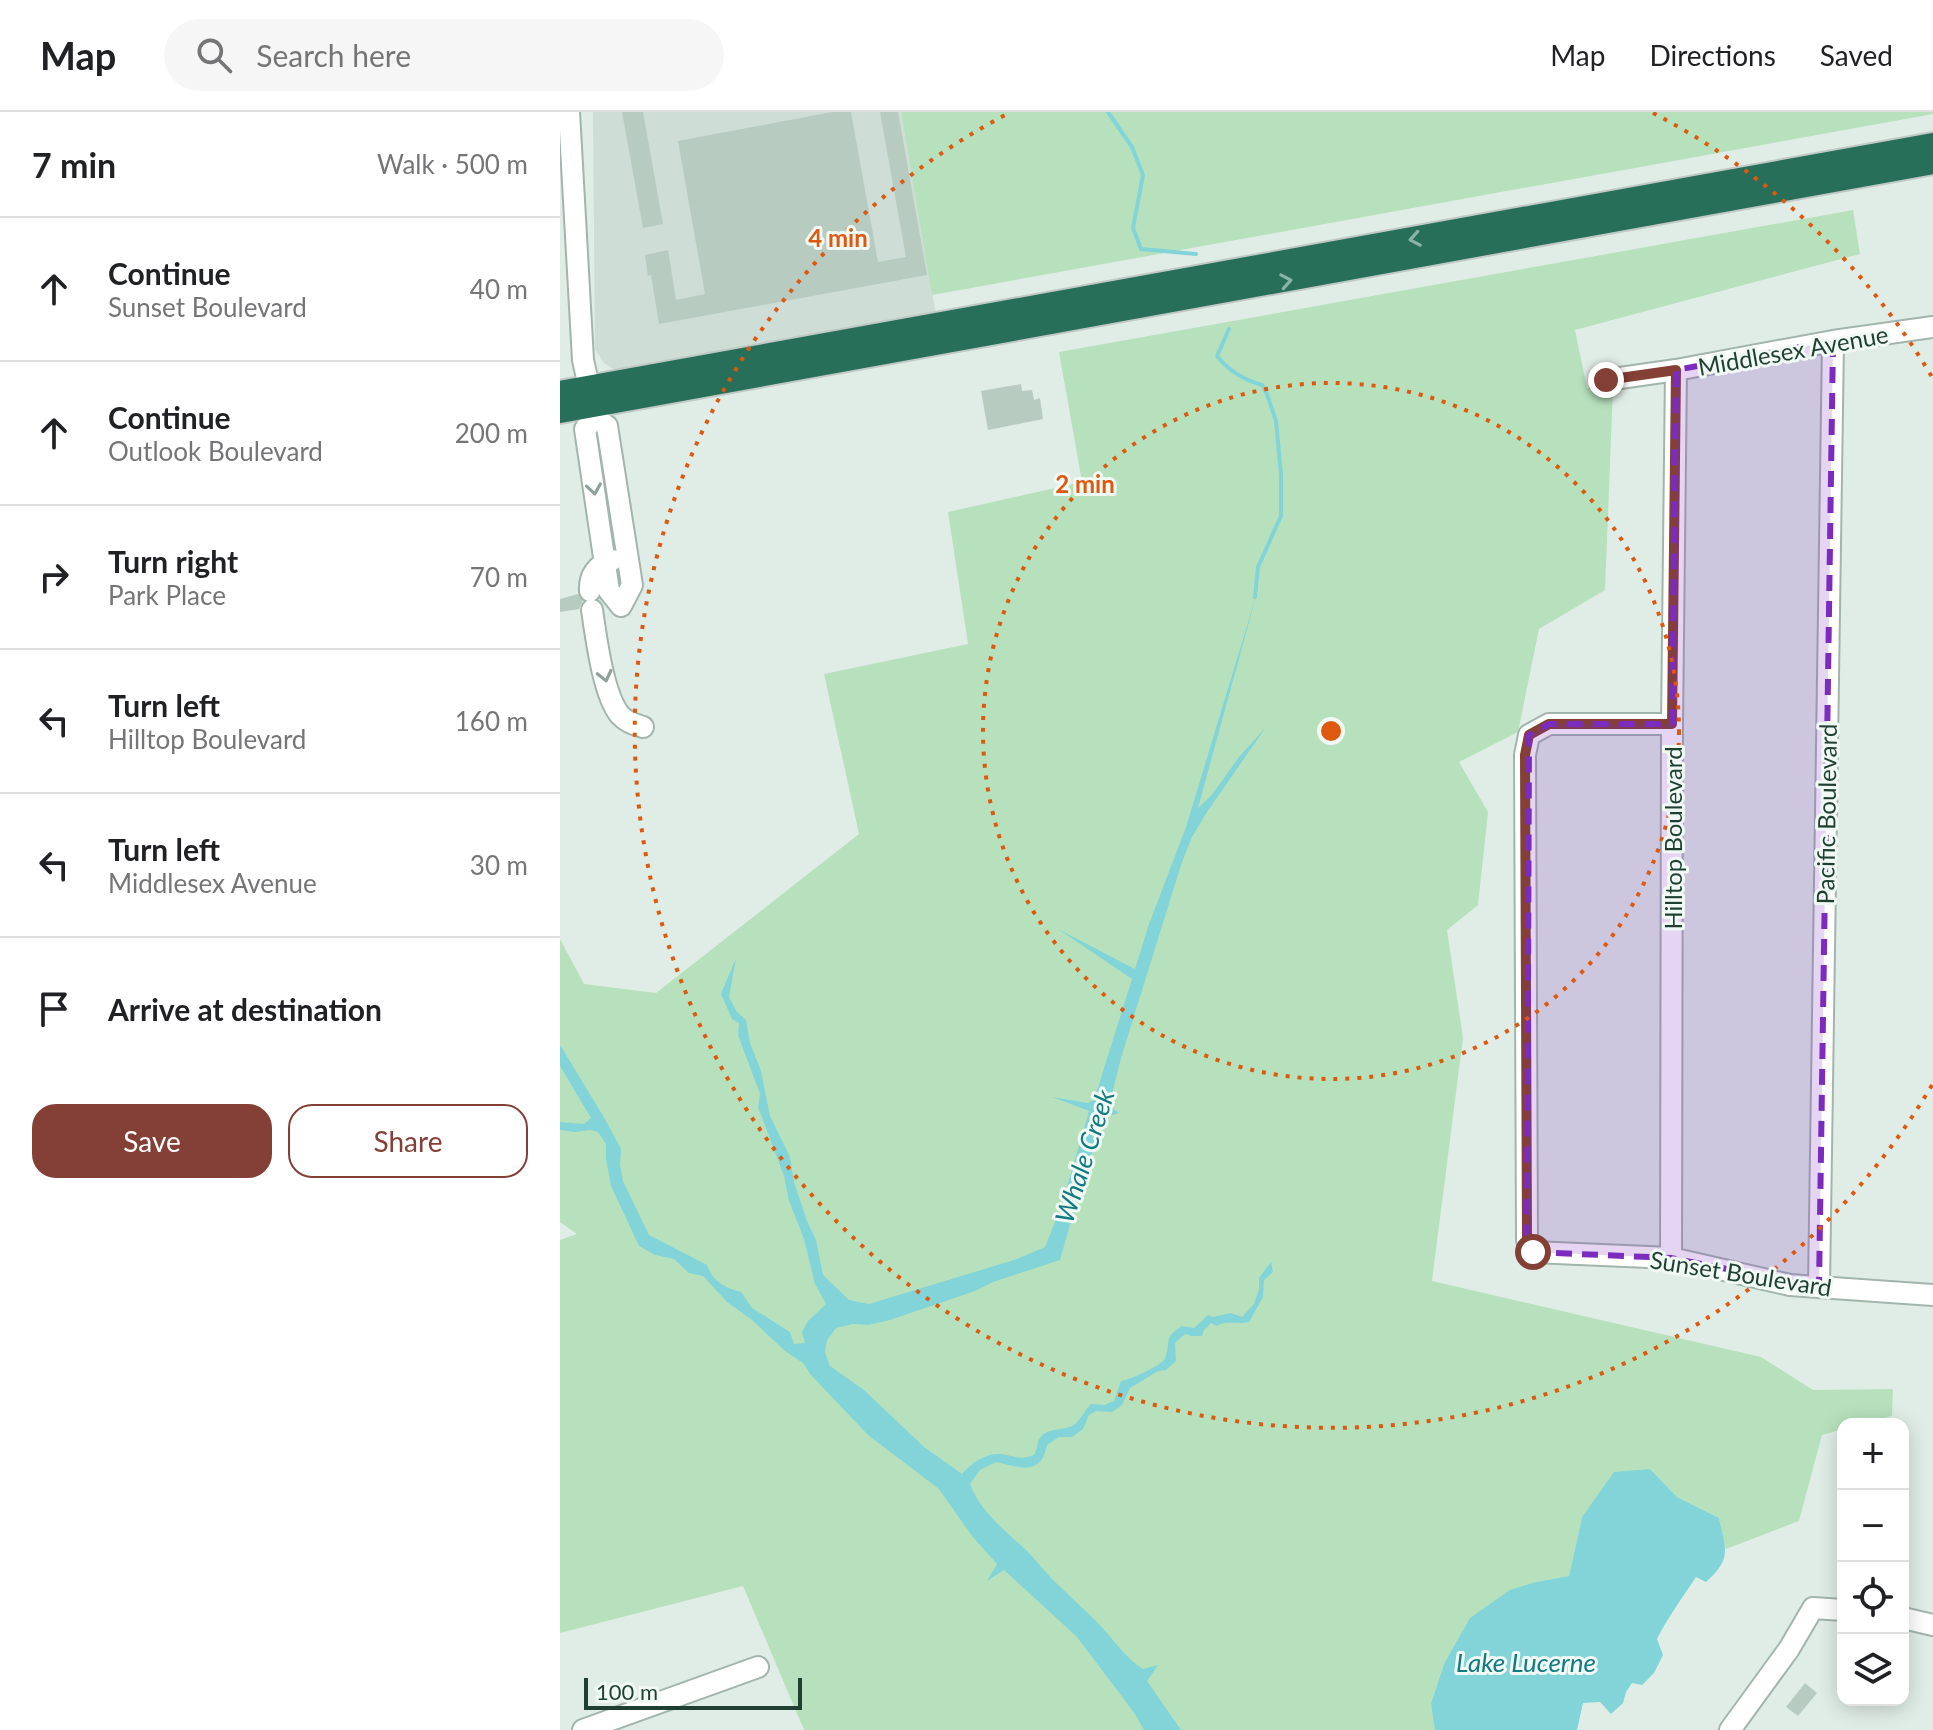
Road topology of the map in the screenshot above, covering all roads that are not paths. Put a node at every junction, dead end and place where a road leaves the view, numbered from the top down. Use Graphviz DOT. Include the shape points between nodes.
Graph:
graph roads {
  1 [pos="569,112"];
  2 [pos="1933,145"];
  3 [pos="1933,162"];
  4 [pos="1933,327"];
  5 [pos="1833,341"];
  6 [pos="1676,370"];
  7 [pos="1606,380"];
  8 [pos="560,393"];
  9 [pos="592,404"];
  10 [pos="560,411"];
  11 [pos="627,556"];
  12 [pos="605,562"];
  13 [pos="1672,724"];
  14 [pos="643,727"];
  15 [pos="1671,1258"];
  16 [pos="1819,1287"];
  17 [pos="1933,1295"];
  18 [pos="1837,1610"];
  19 [pos="1909,1619"];
  20 [pos="1933,1625"];
  21 [pos="758,1667"];
  22 [pos="583,1730"];
  23 [pos="1730,1730"];
  1 -- 9 [label="street" via="583,360"];
  2 -- 9 [label="highway, one-way"];
  9 -- 3 [label="highway, one-way"];
  4 -- 5 [label="street, Middlesex Avenue"];
  5 -- 6 [label="street, Middlesex Avenue"];
  5 -- 16 [label="street, Pacific Boulevard"];
  6 -- 7 [label="street, Middlesex Avenue"];
  6 -- 13 [label="street, Hilltop Boulevard"];
  8 -- 9 [label="highway"];
  9 -- 10 [label="highway"];
  9 -- 11 [label="street" via="607,426"];
  9 -- 12 [label="street, one-way" via="585,429"];
  11 -- 12 [label="street"];
  11 -- 12 [label="street" via="632,585 621,606 609,591"];
  12 -- 14 [label="street, one-way" via="592,574 591,600 606,684 615,707 628,722"];
  13 -- 15 [label="street, Hilltop Boulevard"];
  13 -- 15 [label="street, Sunset Boulevard" via="1549,724 1529,735 1525,755 1527,1240 1533,1252"];
  15 -- 16 [label="street, Sunset Boulevard"];
  16 -- 17 [label="street, Sunset Boulevard"];
  18 -- 23 [label="street" via="1813,1608"];
  19 -- 20 [label="street"];
  21 -- 22 [label="street"];
}
